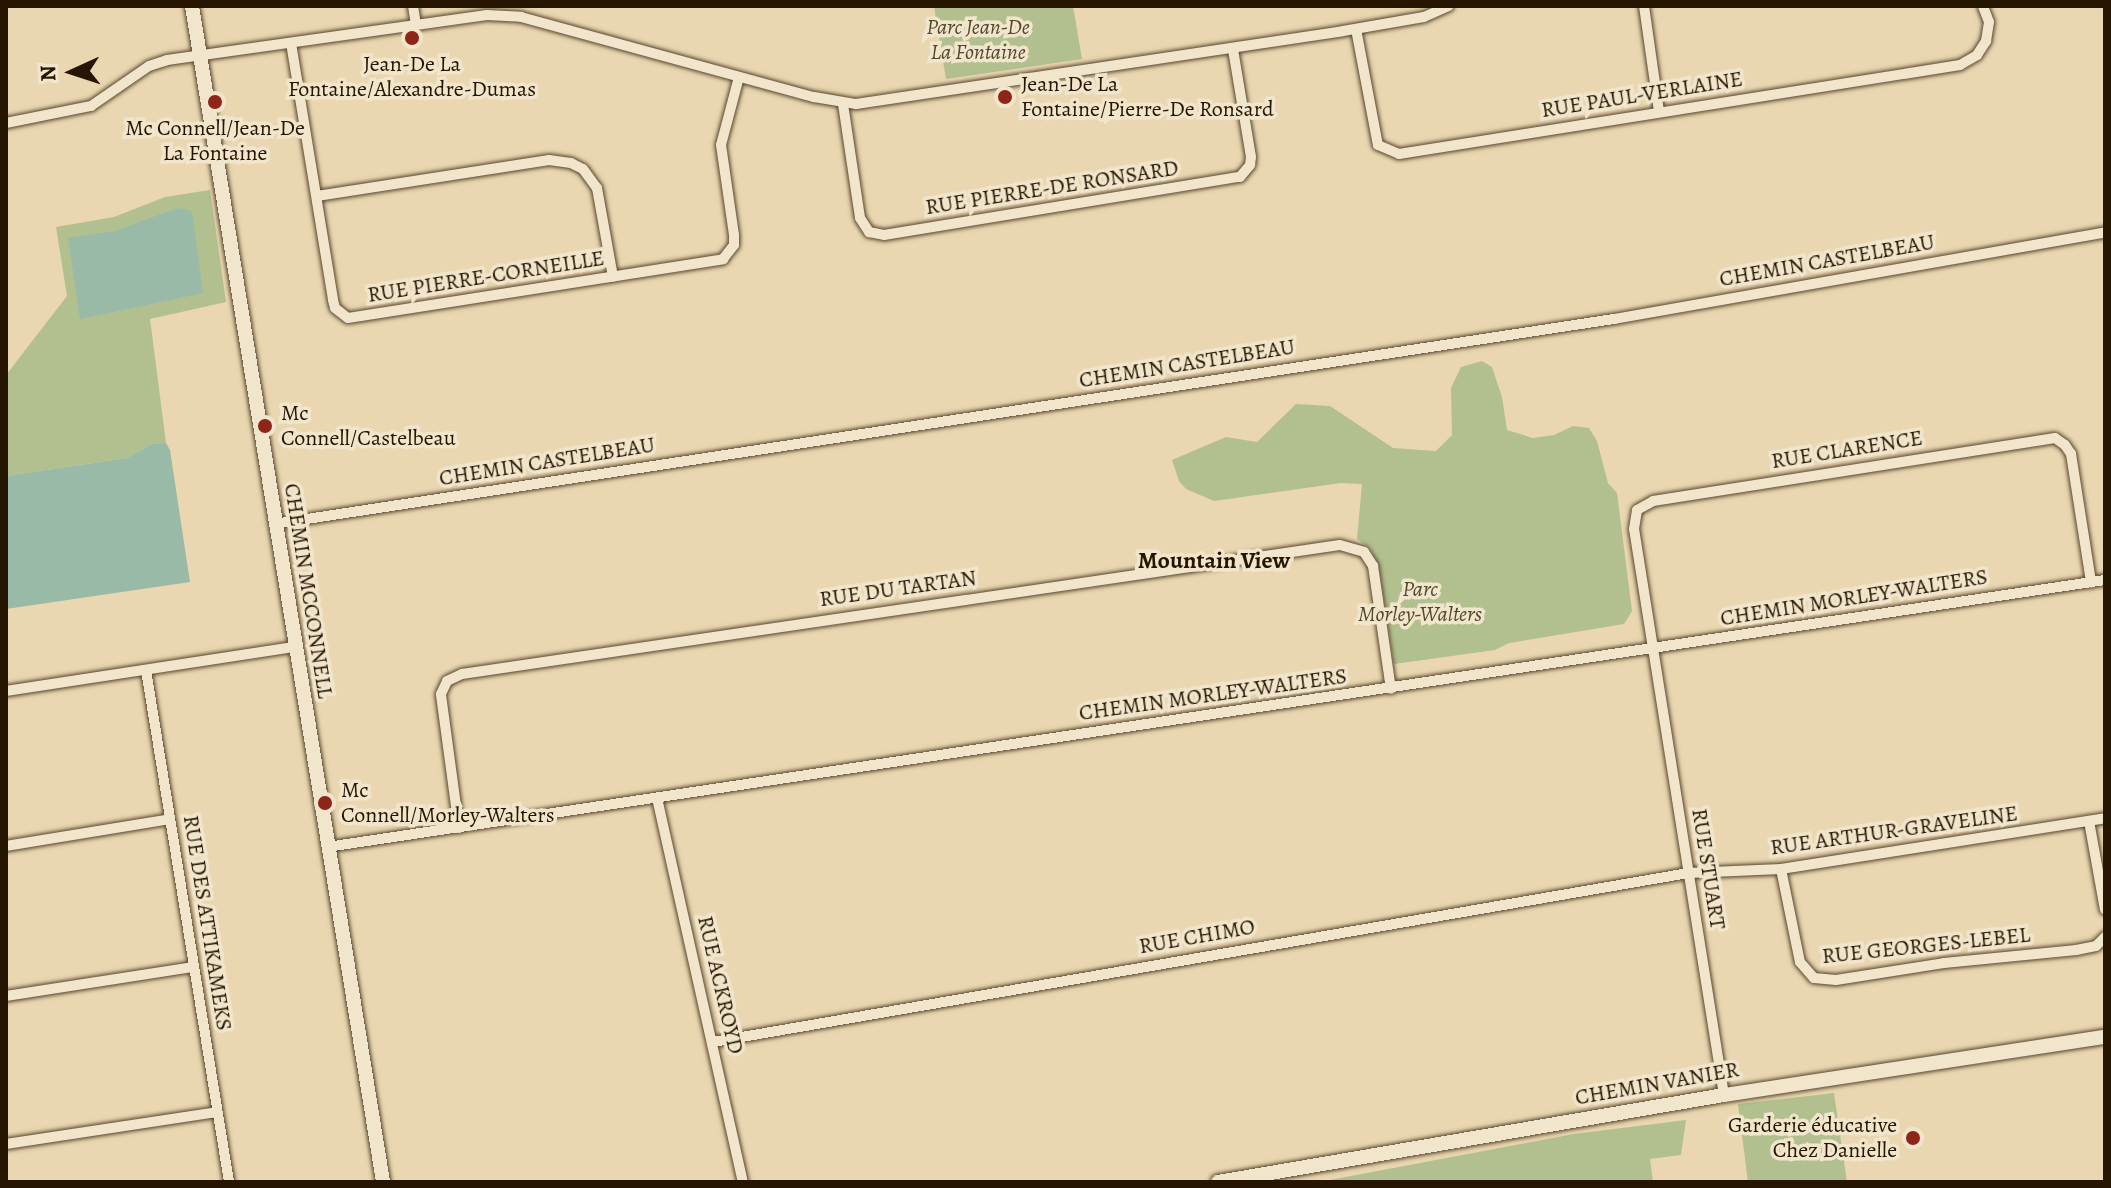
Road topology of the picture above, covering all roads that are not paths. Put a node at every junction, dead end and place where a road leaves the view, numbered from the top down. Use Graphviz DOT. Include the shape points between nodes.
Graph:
graph roads {
  1 [pos="192,6"];
  2 [pos="413,6"];
  3 [pos="1449,6"];
  4 [pos="1644,6"];
  5 [pos="1983,6"];
  6 [pos="521,11"];
  7 [pos="416,24"];
  8 [pos="1356,29"];
  9 [pos="291,43"];
  10 [pos="1233,49"];
  11 [pos="200,57"];
  12 [pos="739,77"];
  13 [pos="843,104"];
  14 [pos="1659,112"];
  15 [pos="6,123"];
  16 [pos="317,196"];
  17 [pos="2105,232"];
  18 [pos="613,277"];
  19 [pos="274,524"];
  20 [pos="2105,580"];
  21 [pos="2091,582"];
  22 [pos="294,647"];
  23 [pos="1653,649"];
  24 [pos="146,670"];
  25 [pos="1391,689"];
  26 [pos="6,691"];
  27 [pos="657,798"];
  28 [pos="2105,818"];
  29 [pos="170,819"];
  30 [pos="2089,821"];
  31 [pos="459,828"];
  32 [pos="6,846"];
  33 [pos="327,847"];
  34 [pos="1781,869"];
  35 [pos="1688,873"];
  36 [pos="2105,910"];
  37 [pos="2105,937"];
  38 [pos="194,967"];
  39 [pos="6,996"];
  40 [pos="2105,1037"];
  41 [pos="713,1042"];
  42 [pos="1724,1095"];
  43 [pos="217,1112"];
  44 [pos="6,1144"];
  45 [pos="229,1182"];
  46 [pos="383,1182"];
  47 [pos="743,1182"];
  48 [pos="1218,1182"];
  1 -- 11 [label="street, CHEMIN MCCONNELL"];
  2 -- 7 [label="street"];
  3 -- 8 [label="street" via="1424,17"];
  4 -- 14 [label="street"];
  5 -- 14 [label="street, RUE PAUL-VERLAINE" via="1989,22 1986,41 1977,55 1960,65"];
  6 -- 7 [label="street"];
  6 -- 12 [label="street"];
  7 -- 9 [label="street"];
  8 -- 10 [label="street"];
  8 -- 14 [label="street, RUE PAUL-VERLAINE" via="1375,137 1390,153"];
  9 -- 11 [label="street"];
  9 -- 16 [label="street, RUE PIERRE-CORNEILLE"];
  10 -- 13 [label="street" via="902,100"];
  10 -- 13 [label="street, RUE PIERRE-DE RONSARD" via="1251,157 1240,177 884,235 869,232 860,218"];
  11 -- 15 [label="street" via="149,66 80,110"];
  11 -- 19 [label="street, CHEMIN MCCONNELL"];
  12 -- 13 [label="street"];
  12 -- 18 [label="street, RUE PIERRE-CORNEILLE" via="721,145 734,235 730,253 715,262"];
  16 -- 18 [label="street" via="549,160 571,163 597,188"];
  16 -- 18 [label="street, RUE PIERRE-CORNEILLE" via="335,308 348,318"];
  17 -- 19 [label="street, CHEMIN CASTELBEAU" via="1614,319"];
  19 -- 22 [label="street, CHEMIN MCCONNELL"];
  20 -- 21 [label="street, CHEMIN MORLEY-WALTERS"];
  21 -- 23 [label="street, CHEMIN MORLEY-WALTERS"];
  21 -- 23 [label="street, RUE CLARENCE" via="2071,454 2059,441 2043,438 1641,505 1633,523"];
  22 -- 24 [label="street"];
  22 -- 33 [label="street, CHEMIN MCCONNELL"];
  23 -- 25 [label="street, CHEMIN MORLEY-WALTERS"];
  23 -- 35 [label="street, RUE STUART"];
  24 -- 26 [label="street"];
  24 -- 29 [label="street, RUE DES ATTIKAMEKS"];
  25 -- 27 [label="street, CHEMIN MORLEY-WALTERS"];
  25 -- 31 [label="street, RUE DU TARTAN" via="1373,566 1364,552 1340,545 462,674 447,681 441,694"];
  27 -- 31 [label="street, CHEMIN MORLEY-WALTERS"];
  27 -- 41 [label="street, RUE ACKROYD"];
  28 -- 30 [label="street, RUE ARTHUR-GRAVELINE"];
  29 -- 32 [label="street"];
  29 -- 38 [label="street, RUE DES ATTIKAMEKS"];
  30 -- 34 [label="street, RUE ARTHUR-GRAVELINE"];
  30 -- 36 [label="street"];
  31 -- 33 [label="street, CHEMIN MORLEY-WALTERS"];
  33 -- 46 [label="street, CHEMIN MCCONNELL"];
  34 -- 35 [label="street, RUE ARTHUR-GRAVELINE"];
  34 -- 37 [label="street, RUE GEORGES-LEBEL" via="1800,962 1814,978 1836,980 2076,950 2096,946"];
  35 -- 41 [label="street, RUE CHIMO"];
  35 -- 42 [label="street, RUE STUART"];
  38 -- 39 [label="street"];
  38 -- 43 [label="street, RUE DES ATTIKAMEKS"];
  40 -- 42 [label="street, CHEMIN VANIER"];
  41 -- 47 [label="street, RUE ACKROYD"];
  42 -- 48 [label="street, CHEMIN VANIER"];
  43 -- 44 [label="street"];
  43 -- 45 [label="street, RUE DES ATTIKAMEKS"];
}
